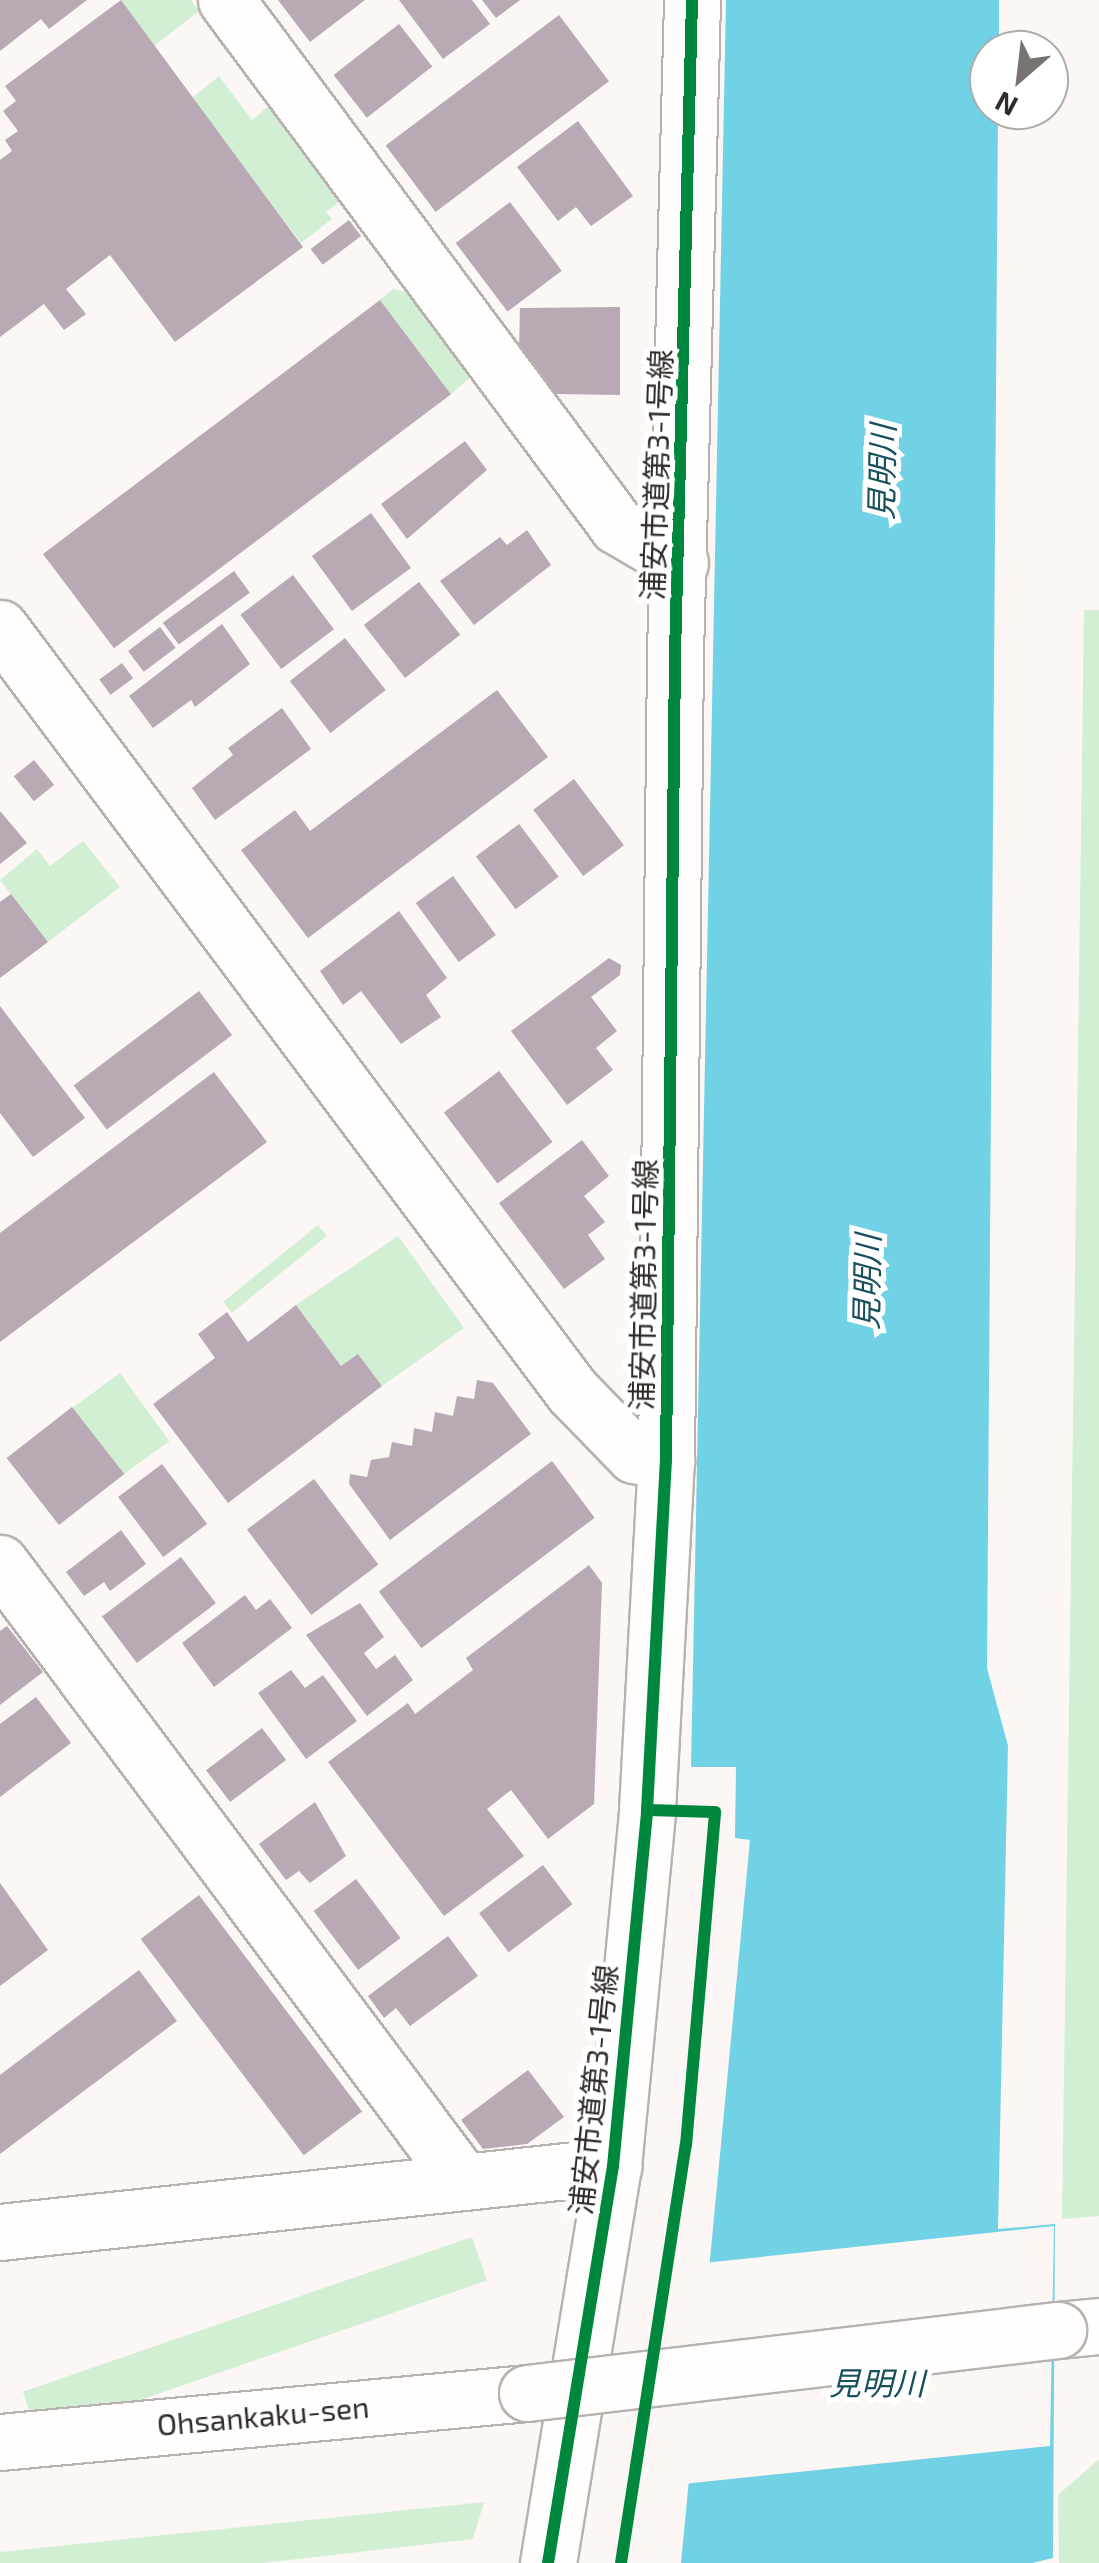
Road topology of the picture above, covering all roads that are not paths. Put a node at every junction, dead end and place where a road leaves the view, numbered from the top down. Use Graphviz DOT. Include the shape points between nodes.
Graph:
graph roads {
  1 [pos="226,0"];
  2 [pos="692,0"];
  3 [pos="680,563"];
  4 [pos="0,628"];
  5 [pos="666,1461"];
  6 [pos="3,1572"];
  7 [pos="613,2166"];
  8 [pos="462,2180"];
  9 [pos="0,2232"];
  10 [pos="1079,2328"];
  11 [pos="0,2442"];
  12 [pos="548,2563"];
  1 -- 3 [label="street" via="617,526"];
  2 -- 3 [label="street, 浦安市道第3-1号線"];
  3 -- 5 [label="street, 浦安市道第3-1号線"];
  4 -- 5 [label="street" via="572,1392 634,1455"];
  5 -- 7 [label="street, 浦安市道第3-1号線" via="647,1810"];
  6 -- 8 [label="street"];
  7 -- 8 [label="street"];
  7 -- 12 [label="street, 浦安市道第3-1号線"];
  8 -- 9 [label="street"];
  10 -- 11 [label="street, Ohsankaku-sen, bridge" via="527,2393"];
}
